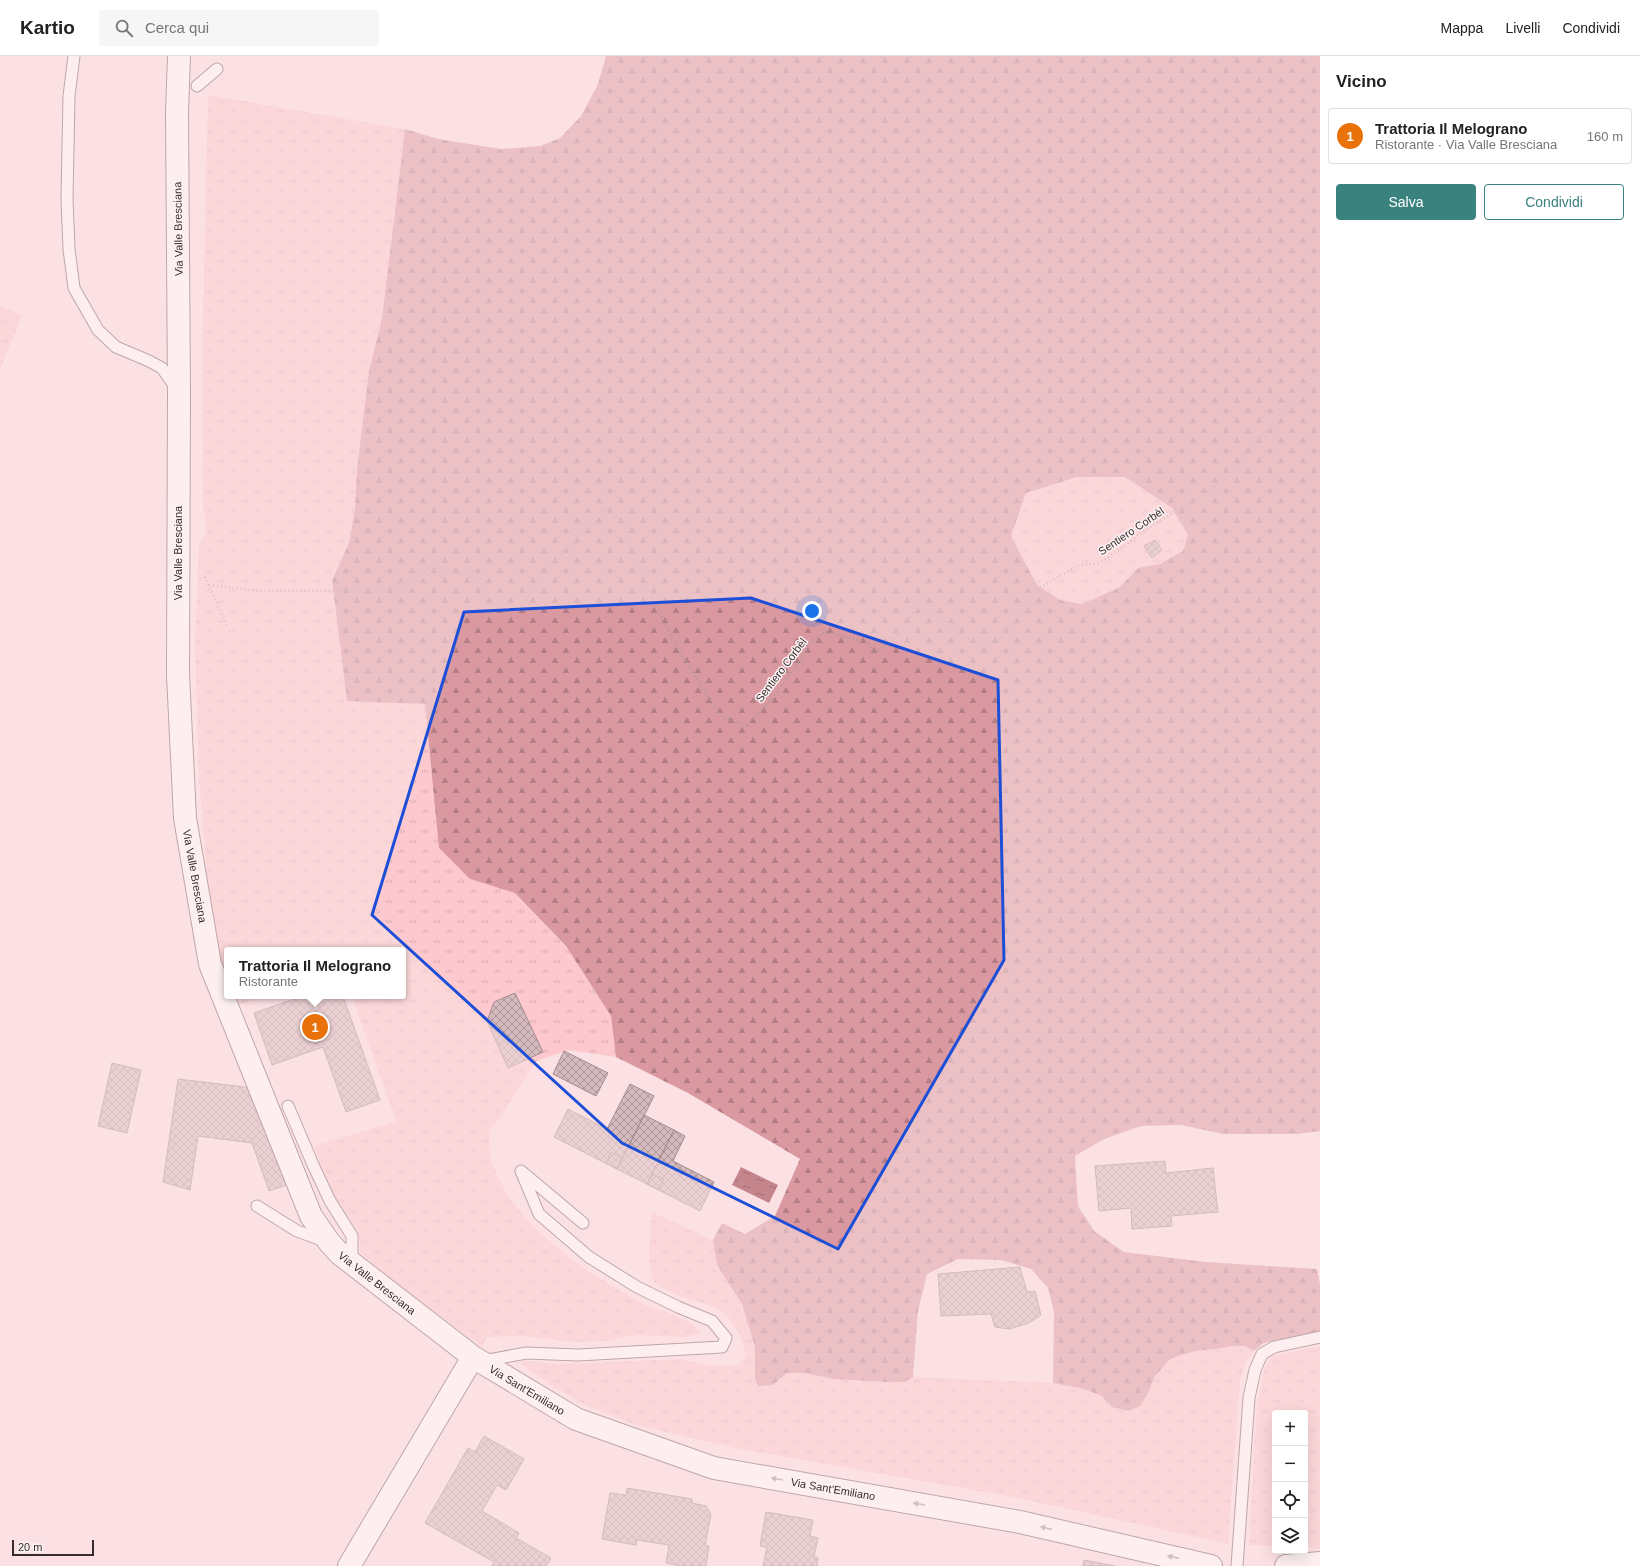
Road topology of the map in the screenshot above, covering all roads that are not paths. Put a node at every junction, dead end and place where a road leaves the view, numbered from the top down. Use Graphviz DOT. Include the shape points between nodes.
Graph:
graph roads {
  1 [pos="74,56"];
  2 [pos="179,56"];
  3 [pos="217,69"];
  4 [pos="197,86"];
  5 [pos="179,393"];
  6 [pos="224,999"];
  7 [pos="224,999"];
  8 [pos="288,1106"];
  9 [pos="257,1206"];
  10 [pos="583,1223"];
  11 [pos="329,1242"];
  12 [pos="352,1264"];
  13 [pos="1320,1337"];
  14 [pos="477,1360"];
  15 [pos="1320,1563"];
  16 [pos="349,1566"];
  17 [pos="1211,1566"];
  18 [pos="1237,1566"];
  19 [pos="1286,1566"];
  1 -- 5 [label="lane" via="68,96 67,199 74,288 98,330 116,346 162,368"];
  2 -- 5 [label="street, Via Valle Bresciana"];
  3 -- 4 [label="lane"];
  5 -- 7 [label="street, Via Valle Bresciana" via="178,675 185,818 210,964"];
  6 -- 11 [label="street, Via Valle Bresciana" via="311,1216"];
  8 -- 12 [label="lane" via="330,1201 352,1236"];
  9 -- 11 [label="lane" via="297,1231"];
  10 -- 14 [label="lane" via="521,1171 539,1214 589,1257 637,1288 712,1321 726,1338 722,1347 578,1355 526,1353"];
  11 -- 12 [label="street, Via Valle Bresciana"];
  12 -- 14 [label="street, Via Valle Bresciana"];
  13 -- 18 [label="lane" via="1274,1348 1262,1354 1255,1370 1249,1398"];
  14 -- 16 [label="street"];
  17 -- 14 [label="street, Via Sant'Emiliano, one-way" via="1020,1522 714,1468 576,1419"];
  15 -- 19 [label="street"];
}
